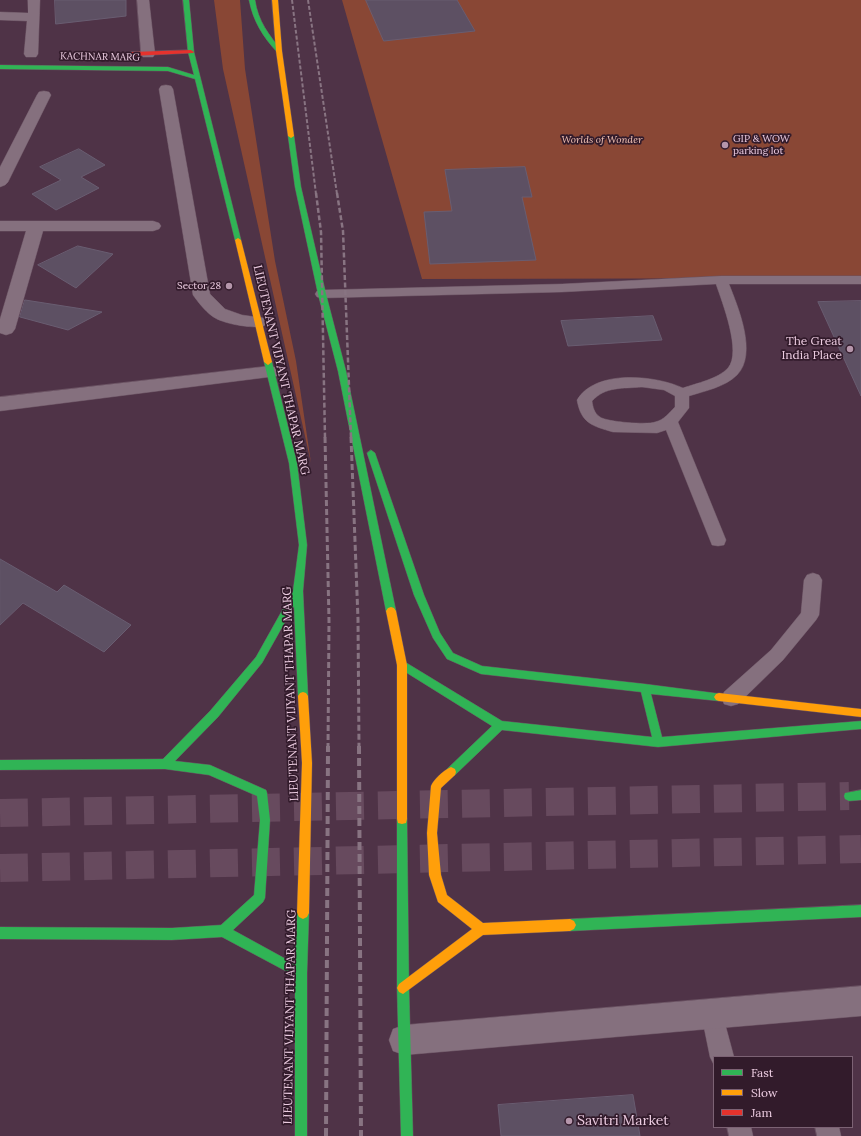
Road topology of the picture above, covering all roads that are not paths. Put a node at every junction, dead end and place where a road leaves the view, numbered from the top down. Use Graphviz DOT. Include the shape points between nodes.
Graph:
graph roads {
  1 [pos="34,0"];
  2 [pos="143,0"];
  3 [pos="186,0"];
  4 [pos="252,0"];
  5 [pos="275,0"];
  6 [pos="0,16"];
  7 [pos="34,17"];
  8 [pos="279,51"];
  9 [pos="191,52"];
  10 [pos="31,54"];
  11 [pos="121,54"];
  12 [pos="148,54"];
  13 [pos="0,67"];
  14 [pos="198,78"];
  15 [pos="166,89"];
  16 [pos="44,95"];
  17 [pos="0,182"];
  18 [pos="0,226"];
  19 [pos="36,226"];
  20 [pos="153,226"];
  21 [pos="722,280"];
  22 [pos="861,280"];
  23 [pos="322,294"];
  24 [pos="258,322"];
  25 [pos="6,328"];
  26 [pos="342,370"];
  27 [pos="270,372"];
  28 [pos="682,393"];
  29 [pos="0,404"];
  30 [pos="670,421"];
  31 [pos="718,540"];
  32 [pos="814,580"];
  33 [pos="298,591"];
  34 [pos="402,665"];
  35 [pos="645,688"];
  36 [pos="730,698"];
  37 [pos="861,713"];
  38 [pos="500,725"];
  39 [pos="861,725"];
  40 [pos="658,742"];
  41 [pos="165,764"];
  42 [pos="0,765"];
  43 [pos="861,795"];
  44 [pos="849,796"];
  45 [pos="861,911"];
  46 [pos="482,929"];
  47 [pos="223,931"];
  48 [pos="0,933"];
  49 [pos="301,973"];
  50 [pos="403,988"];
  51 [pos="861,1001"];
  52 [pos="712,1013"];
  53 [pos="404,1040"];
  54 [pos="722,1056"];
  55 [pos="301,1136"];
  56 [pos="407,1136"];
  1 -- 7 [label="street"];
  2 -- 12 [label="street"];
  3 -- 9 [label="main road, LIEUTENANT VIJYANT THAPAR MARG"];
  4 -- 8 [label="main road" via="252,11 259,26"];
  5 -- 8 [label="main road"];
  6 -- 7 [label="street"];
  7 -- 10 [label="street"];
  8 -- 23 [label="main road" via="298,187"];
  9 -- 12 [label="main road, KACHNAR MARG"];
  9 -- 14 [label="main road, LIEUTENANT VIJYANT THAPAR MARG"];
  11 -- 12 [label="main road, KACHNAR MARG"];
  13 -- 14 [label="main road, KACHNAR MARG" via="168,69"];
  14 -- 24 [label="main road, LIEUTENANT VIJYANT THAPAR MARG"];
  15 -- 24 [label="street" via="202,295 219,313 240,320"];
  16 -- 17 [label="street"];
  18 -- 19 [label="street"];
  19 -- 20 [label="street"];
  19 -- 25 [label="street"];
  21 -- 22 [label="lane"];
  21 -- 23 [label="lane" via="562,288"];
  21 -- 28 [label="lane" via="736,323 740,354 734,371 714,382"];
  23 -- 26 [label="main road"];
  24 -- 27 [label="main road, LIEUTENANT VIJYANT THAPAR MARG"];
  26 -- 34 [label="main road"];
  26 -- 35 [label="main road" via="419,595 436,636 450,656 481,670"];
  27 -- 29 [label="street"];
  27 -- 33 [label="main road, LIEUTENANT VIJYANT THAPAR MARG" via="293,463 303,545"];
  28 -- 30 [label="lane" via="682,408"];
  28 -- 30 [label="lane" via="667,386 635,383 605,385 593,391 584,400 586,411 595,421 613,428 657,428"];
  30 -- 31 [label="lane"];
  32 -- 36 [label="lane" via="810,615 777,655"];
  33 -- 41 [label="main road" via="259,660 214,714"];
  33 -- 49 [label="main road, LIEUTENANT VIJYANT THAPAR MARG" via="307,762"];
  34 -- 38 [label="main road"];
  34 -- 50 [label="main road"];
  35 -- 36 [label="main road"];
  35 -- 40 [label="main road"];
  36 -- 37 [label="main road"];
  38 -- 40 [label="main road"];
  38 -- 46 [label="main road" via="436,786 432,825 435,875 442,898"];
  39 -- 40 [label="main road"];
  41 -- 42 [label="main road"];
  41 -- 47 [label="main road" via="210,770 262,793 265,820 259,898"];
  43 -- 44 [label="main road"];
  45 -- 46 [label="main road"];
  46 -- 50 [label="main road"];
  47 -- 48 [label="main road" via="172,934"];
  47 -- 49 [label="main road"];
  49 -- 55 [label="main road, LIEUTENANT VIJYANT THAPAR MARG"];
  50 -- 53 [label="main road"];
  51 -- 52 [label="street"];
  52 -- 53 [label="street"];
  52 -- 54 [label="lane"];
  53 -- 56 [label="main road"];
}
